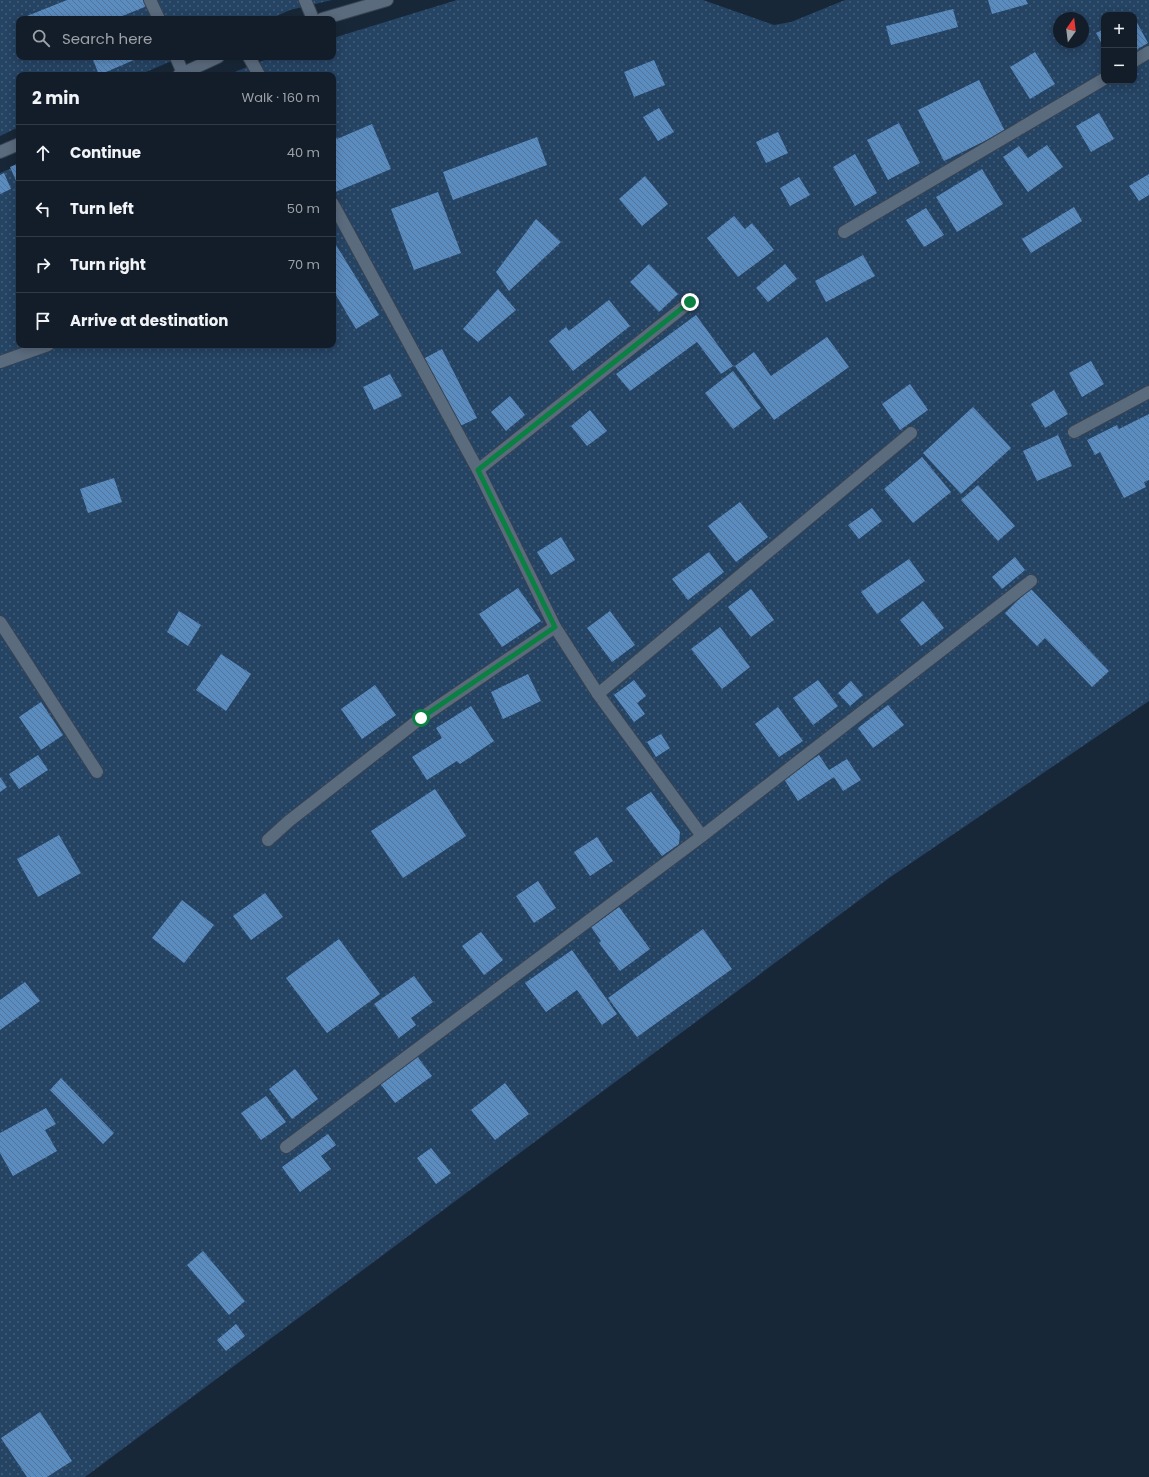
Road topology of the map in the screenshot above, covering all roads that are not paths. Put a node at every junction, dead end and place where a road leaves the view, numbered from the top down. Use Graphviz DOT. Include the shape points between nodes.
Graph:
graph roads {
  1 [pos="150,0"];
  2 [pos="305,0"];
  3 [pos="386,0"];
  4 [pos="158,16"];
  5 [pos="312,16"];
  6 [pos="332,16"];
  7 [pos="1149,52"];
  8 [pos="1137,59"];
  9 [pos="177,60"];
  10 [pos="211,60"];
  11 [pos="251,60"];
  12 [pos="180,72"];
  13 [pos="185,72"];
  14 [pos="257,72"];
  15 [pos="1101,81"];
  16 [pos="16,145"];
  17 [pos="0,152"];
  18 [pos="336,213"];
  19 [pos="844,232"];
  20 [pos="690,302"];
  21 [pos="40,348"];
  22 [pos="0,362"];
  23 [pos="1149,392"];
  24 [pos="1074,432"];
  25 [pos="911,433"];
  26 [pos="478,470"];
  27 [pos="1031,581"];
  28 [pos="0,622"];
  29 [pos="555,627"];
  30 [pos="598,694"];
  31 [pos="97,772"];
  32 [pos="702,836"];
  33 [pos="268,840"];
  34 [pos="286,1147"];
  1 -- 4 [label="street"];
  2 -- 5 [label="street"];
  3 -- 6 [label="street"];
  7 -- 8 [label="street"];
  9 -- 12 [label="street"];
  10 -- 13 [label="street"];
  11 -- 14 [label="street"];
  15 -- 19 [label="street"];
  16 -- 17 [label="street"];
  18 -- 26 [label="street"];
  20 -- 26 [label="street"];
  21 -- 22 [label="street"];
  23 -- 24 [label="street"];
  25 -- 30 [label="street"];
  26 -- 29 [label="street"];
  27 -- 32 [label="street"];
  28 -- 31 [label="street"];
  29 -- 30 [label="street"];
  29 -- 33 [label="street" via="421,718"];
  30 -- 32 [label="street"];
  32 -- 34 [label="street"];
}
